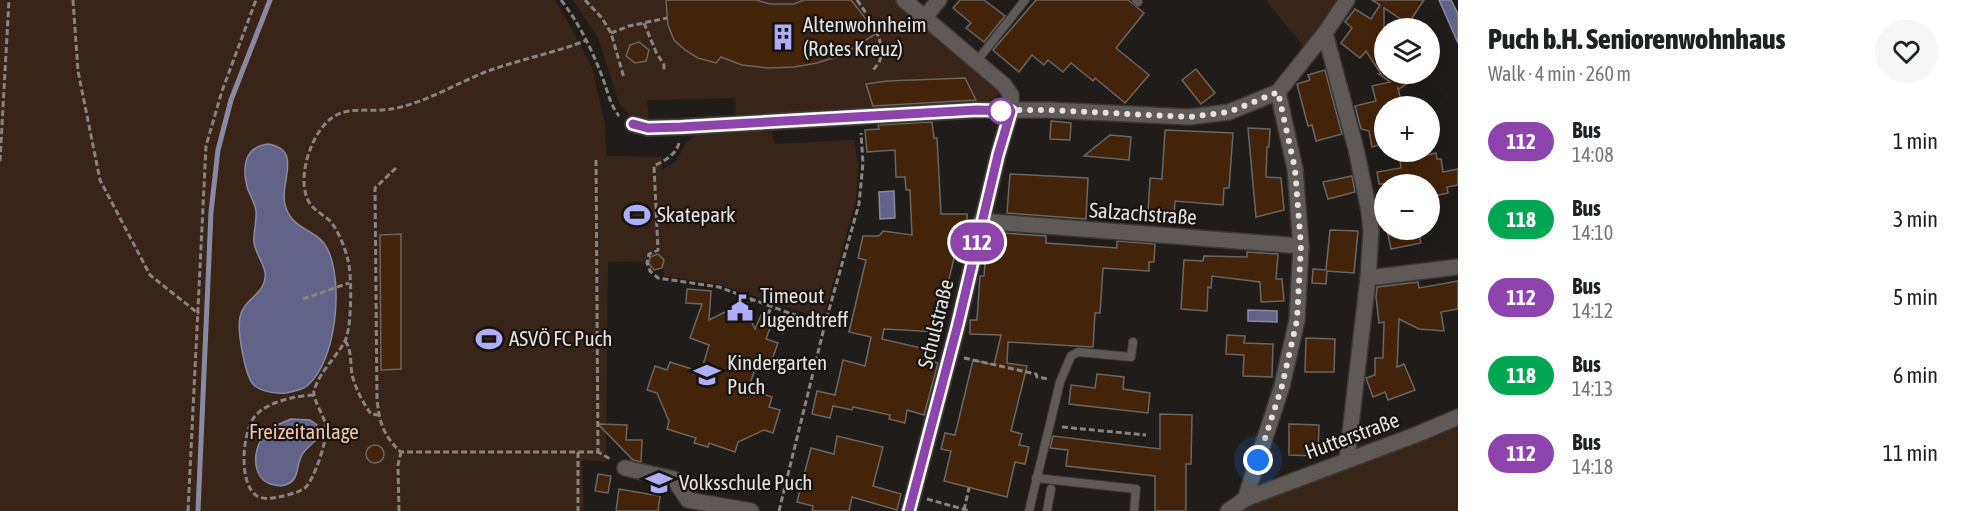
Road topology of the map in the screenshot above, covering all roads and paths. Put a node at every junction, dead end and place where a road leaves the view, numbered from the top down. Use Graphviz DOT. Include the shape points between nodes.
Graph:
graph roads {
  1 [pos="9,0"];
  2 [pos="72,0"];
  3 [pos="256,0"];
  4 [pos="561,0"];
  5 [pos="585,0"];
  6 [pos="857,0"];
  7 [pos="904,0"];
  8 [pos="939,0"];
  9 [pos="1025,0"];
  10 [pos="1347,0"];
  11 [pos="925,16"];
  12 [pos="667,18"];
  13 [pos="644,23"];
  14 [pos="611,33"];
  15 [pos="1325,33"];
  16 [pos="587,40"];
  17 [pos="976,62"];
  18 [pos="664,70"];
  19 [pos="872,72"];
  20 [pos="624,78"];
  21 [pos="1278,92"];
  22 [pos="1011,111"];
  23 [pos="861,116"];
  24 [pos="633,124"];
  25 [pos="681,127"];
  26 [pos="596,160"];
  27 [pos="0,161"];
  28 [pos="396,168"];
  29 [pos="981,221"];
  30 [pos="1301,246"];
  31 [pos="1458,267"];
  32 [pos="1368,278"];
  33 [pos="349,283"];
  34 [pos="303,299"];
  35 [pos="753,300"];
  36 [pos="771,307"];
  37 [pos="735,310"];
  38 [pos="199,314"];
  39 [pos="768,315"];
  40 [pos="825,324"];
  41 [pos="345,341"];
  42 [pos="1133,342"];
  43 [pos="813,351"];
  44 [pos="818,352"];
  45 [pos="950,355"];
  46 [pos="1060,382"];
  47 [pos="313,394"];
  48 [pos="378,415"];
  49 [pos="1458,417"];
  50 [pos="1048,426"];
  51 [pos="1146,435"];
  52 [pos="401,452"];
  53 [pos="578,452"];
  54 [pos="598,452"];
  55 [pos="1347,459"];
  56 [pos="625,468"];
  57 [pos="1036,478"];
  58 [pos="969,488"];
  59 [pos="1051,489"];
  60 [pos="1245,499"];
  61 [pos="936,503"];
  62 [pos="964,510"];
  63 [pos="188,511"];
  64 [pos="399,511"];
  65 [pos="578,511"];
  66 [pos="751,511"];
  67 [pos="779,511"];
  68 [pos="909,511"];
  69 [pos="970,511"];
  70 [pos="1029,511"];
  71 [pos="1047,511"];
  72 [pos="1134,511"];
  73 [pos="1228,511"];
  1 -- 27 [label="path"];
  2 -- 38 [label="path" via="78,71 100,180 150,275"];
  3 -- 38 [label="path" via="206,146"];
  4 -- 16 [label="path"];
  5 -- 14 [label="path"];
  6 -- 19 [label="path" via="880,39 881,59"];
  7 -- 11 [label="street"];
  8 -- 11 [label="street"];
  9 -- 17 [label="lane"];
  10 -- 15 [label="street"];
  11 -- 17 [label="street"];
  12 -- 13 [label="path"];
  13 -- 14 [label="path"];
  13 -- 18 [label="path"];
  14 -- 20 [label="path"];
  15 -- 21 [label="street"];
  15 -- 32 [label="street" via="1370,211"];
  16 -- 24 [label="path" via="616,112"];
  16 -- 33 [label="path" via="489,71 393,109 352,109 325,123 306,160 306,195 337,232 348,261"];
  17 -- 22 [label="street" via="1004,85 1011,95"];
  21 -- 22 [label="street" via="1229,112 1189,117"];
  21 -- 30 [label="street" via="1295,169"];
  22 -- 23 [label="street"];
  22 -- 29 [label="street, Schulstraße"];
  23 -- 25 [label="street"];
  23 -- 40 [label="path" via="863,163 859,204"];
  24 -- 25 [label="street" via="648,128"];
  25 -- 35 [label="path" via="677,150 654,166 658,250 649,254 650,271 658,278 719,287"];
  26 -- 54 [label="path"];
  28 -- 48 [label="path" via="375,188"];
  29 -- 30 [label="street, Salzachstraße"];
  29 -- 45 [label="street, Schulstraße"];
  30 -- 60 [label="street" via="1297,320 1282,386"];
  31 -- 32 [label="street"];
  32 -- 55 [label="street"];
  33 -- 34 [label="path"];
  33 -- 41 [label="path"];
  35 -- 36 [label="path"];
  35 -- 37 [label="path"];
  36 -- 39 [label="path"];
  36 -- 40 [label="path"];
  38 -- 63 [label="path"];
  40 -- 44 [label="path"];
  41 -- 47 [label="path" via="317,381"];
  41 -- 48 [label="path" via="357,389 371,414"];
  42 -- 46 [label="lane" via="1131,357 1078,352 1071,356"];
  43 -- 44 [label="path"];
  44 -- 67 [label="path"];
  45 -- 46 [label="path"];
  45 -- 68 [label="street, Schulstraße"];
  46 -- 50 [label="lane"];
  47 -- 47 [label="path" via="269,405 255,415 249,426 244,475 249,488 258,496 266,499 296,492 312,478 326,428"];
  48 -- 52 [label="path" via="388,441"];
  49 -- 55 [label="street, Hutterstraße"];
  50 -- 51 [label="path"];
  50 -- 57 [label="lane"];
  52 -- 53 [label="path"];
  52 -- 64 [label="path"];
  53 -- 54 [label="path"];
  53 -- 65 [label="path"];
  54 -- 56 [label="path"];
  55 -- 60 [label="street, Hutterstraße"];
  56 -- 66 [label="street" via="674,479 688,500"];
  57 -- 70 [label="lane"];
  57 -- 72 [label="lane" via="1136,489"];
  58 -- 62 [label="path"];
  59 -- 71 [label="lane"];
  60 -- 73 [label="street, Hutterstraße"];
  61 -- 62 [label="path"];
  62 -- 69 [label="path"];
}
